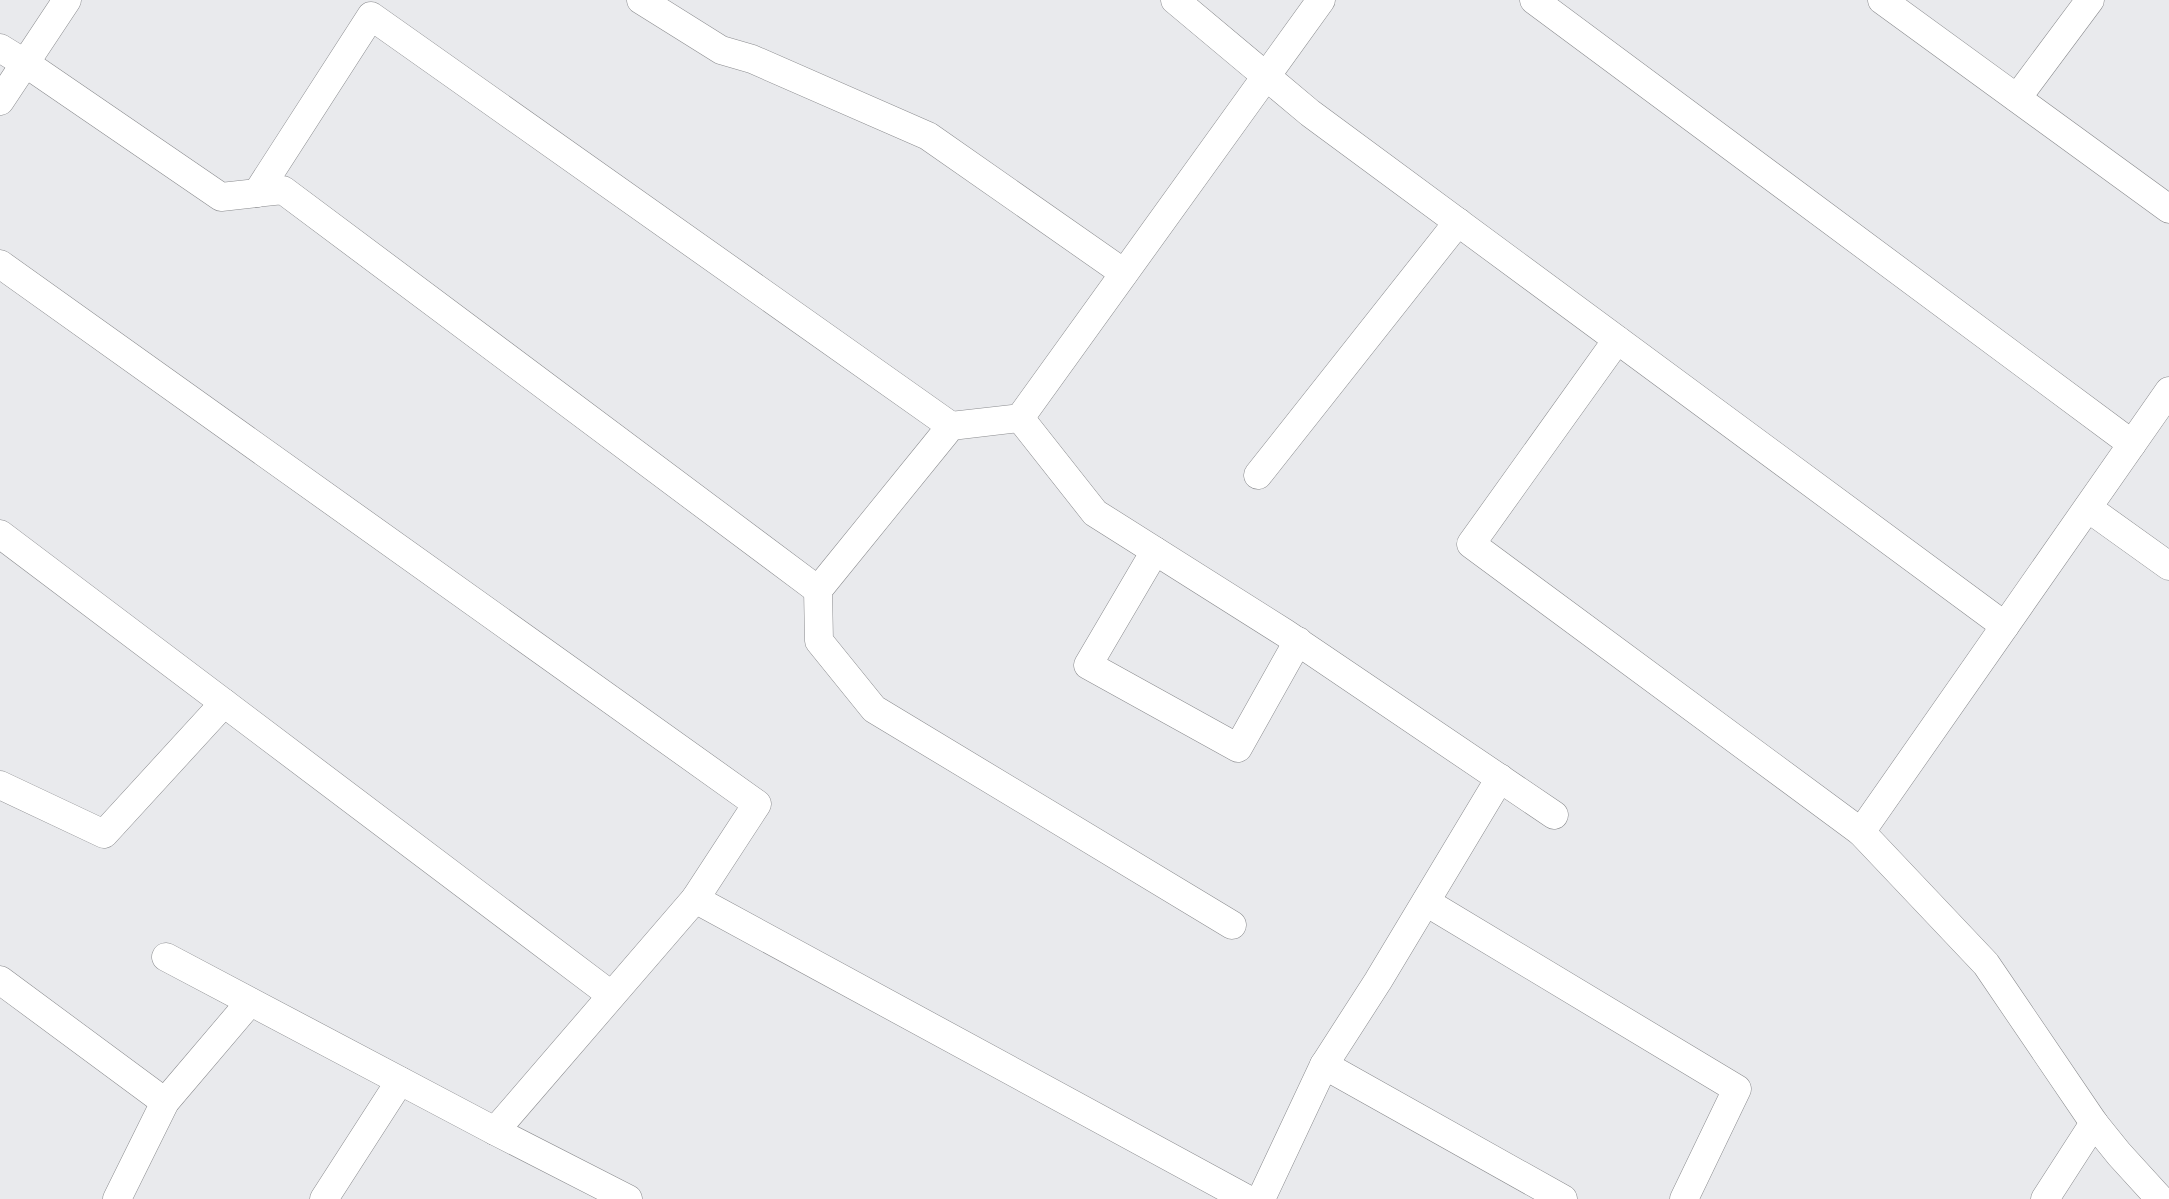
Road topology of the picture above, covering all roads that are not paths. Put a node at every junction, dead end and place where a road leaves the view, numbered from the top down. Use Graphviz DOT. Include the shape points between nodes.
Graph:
graph roads {
  1 [pos="67,0"];
  2 [pos="641,0"];
  3 [pos="1175,0"];
  4 [pos="1321,0"];
  5 [pos="1534,0"];
  6 [pos="1882,0"];
  7 [pos="2090,0"];
  8 [pos="0,48"];
  9 [pos="26,64"];
  10 [pos="1266,76"];
  11 [pos="2017,98"];
  12 [pos="0,101"];
  13 [pos="257,193"];
  14 [pos="2169,209"];
  15 [pos="1458,222"];
  16 [pos="0,264"];
  17 [pos="1124,273"];
  18 [pos="1617,340"];
  19 [pos="2169,391"];
  20 [pos="1020,418"];
  21 [pos="951,426"];
  22 [pos="2132,444"];
  23 [pos="1258,475"];
  24 [pos="2088,508"];
  25 [pos="0,534"];
  26 [pos="1156,552"];
  27 [pos="2169,566"];
  28 [pos="818,590"];
  29 [pos="2005,626"];
  30 [pos="1298,642"];
  31 [pos="224,703"];
  32 [pos="1500,778"];
  33 [pos="0,785"];
  34 [pos="1554,814"];
  35 [pos="1861,832"];
  36 [pos="695,899"];
  37 [pos="1426,902"];
  38 [pos="1232,925"];
  39 [pos="166,957"];
  40 [pos="0,980"];
  41 [pos="612,996"];
  42 [pos="250,1002"];
  43 [pos="1324,1065"];
  44 [pos="400,1081"];
  45 [pos="165,1102"];
  46 [pos="2094,1123"];
  47 [pos="495,1131"];
  48 [pos="117,1199"];
  49 [pos="324,1199"];
  50 [pos="628,1199"];
  51 [pos="1247,1199"];
  52 [pos="1261,1199"];
  53 [pos="1563,1199"];
  54 [pos="1684,1199"];
  55 [pos="2045,1199"];
  56 [pos="2160,1199"];
  1 -- 9 [label="street"];
  2 -- 17 [label="street" via="721,50 752,59 928,136"];
  3 -- 10 [label="street"];
  4 -- 10 [label="street"];
  5 -- 22 [label="street"];
  6 -- 11 [label="street"];
  7 -- 11 [label="street"];
  8 -- 9 [label="street"];
  9 -- 12 [label="street"];
  9 -- 13 [label="street" via="220,197"];
  10 -- 15 [label="street" via="1310,113"];
  10 -- 17 [label="street"];
  11 -- 14 [label="street"];
  13 -- 21 [label="street" via="371,16"];
  13 -- 28 [label="street" via="282,190"];
  15 -- 18 [label="street"];
  15 -- 23 [label="street"];
  16 -- 36 [label="street" via="756,804"];
  17 -- 20 [label="street"];
  18 -- 29 [label="street"];
  18 -- 35 [label="street" via="1471,544"];
  19 -- 22 [label="street"];
  20 -- 21 [label="street"];
  20 -- 26 [label="street" via="1095,513"];
  21 -- 28 [label="street"];
  22 -- 24 [label="street"];
  24 -- 27 [label="street"];
  24 -- 29 [label="street"];
  25 -- 31 [label="street"];
  26 -- 30 [label="street"];
  26 -- 30 [label="street" via="1088,666 1238,748"];
  28 -- 38 [label="street" via="819,641 874,709"];
  29 -- 35 [label="street"];
  30 -- 32 [label="street"];
  31 -- 33 [label="street" via="104,834"];
  31 -- 41 [label="street"];
  32 -- 34 [label="street"];
  32 -- 37 [label="street"];
  35 -- 46 [label="street" via="1986,964"];
  36 -- 41 [label="street"];
  36 -- 51 [label="street"];
  37 -- 43 [label="street"];
  37 -- 54 [label="street" via="1737,1089"];
  39 -- 42 [label="street"];
  40 -- 45 [label="street"];
  41 -- 47 [label="street"];
  42 -- 44 [label="street"];
  42 -- 45 [label="street"];
  43 -- 52 [label="street"];
  43 -- 53 [label="street"];
  44 -- 47 [label="street"];
  44 -- 49 [label="street"];
  45 -- 48 [label="street"];
  46 -- 55 [label="street"];
  46 -- 56 [label="street"];
  47 -- 50 [label="street"];
}
